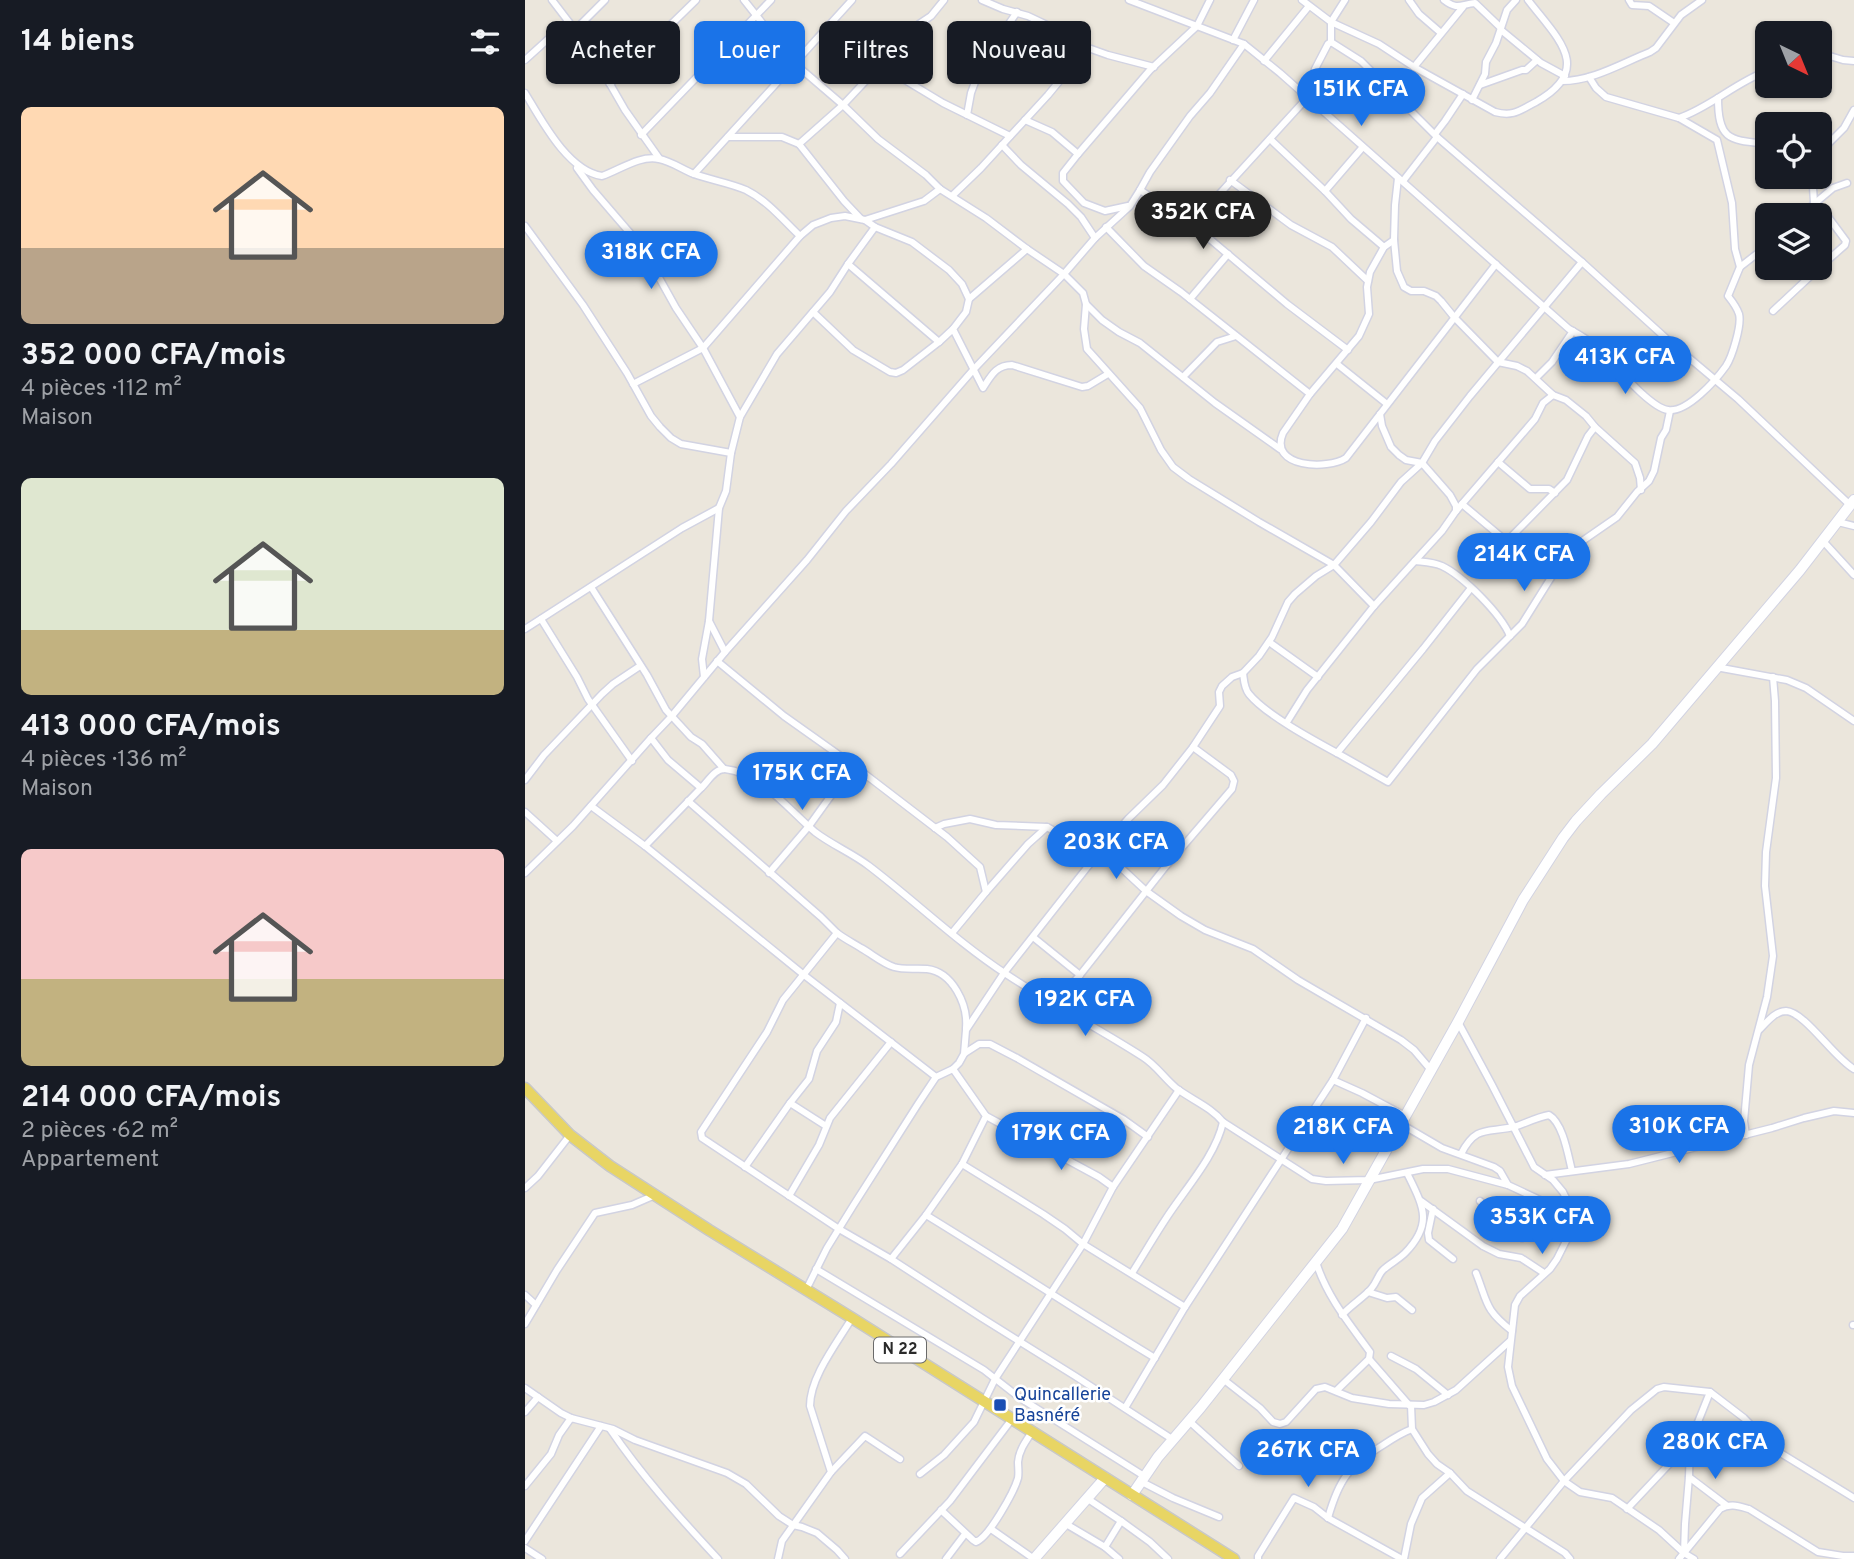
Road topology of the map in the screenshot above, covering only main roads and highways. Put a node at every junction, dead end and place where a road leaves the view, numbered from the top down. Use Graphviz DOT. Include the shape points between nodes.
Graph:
graph roads {
  1 [pos="525,1088"];
  2 [pos="1220,1555"];
  3 [pos="1234,1559"];
  1 -- 2 [label="main road, N 22" via="571,1135 610,1166 1132,1494"];
  2 -- 3 [label="main road, N 22"];
}
